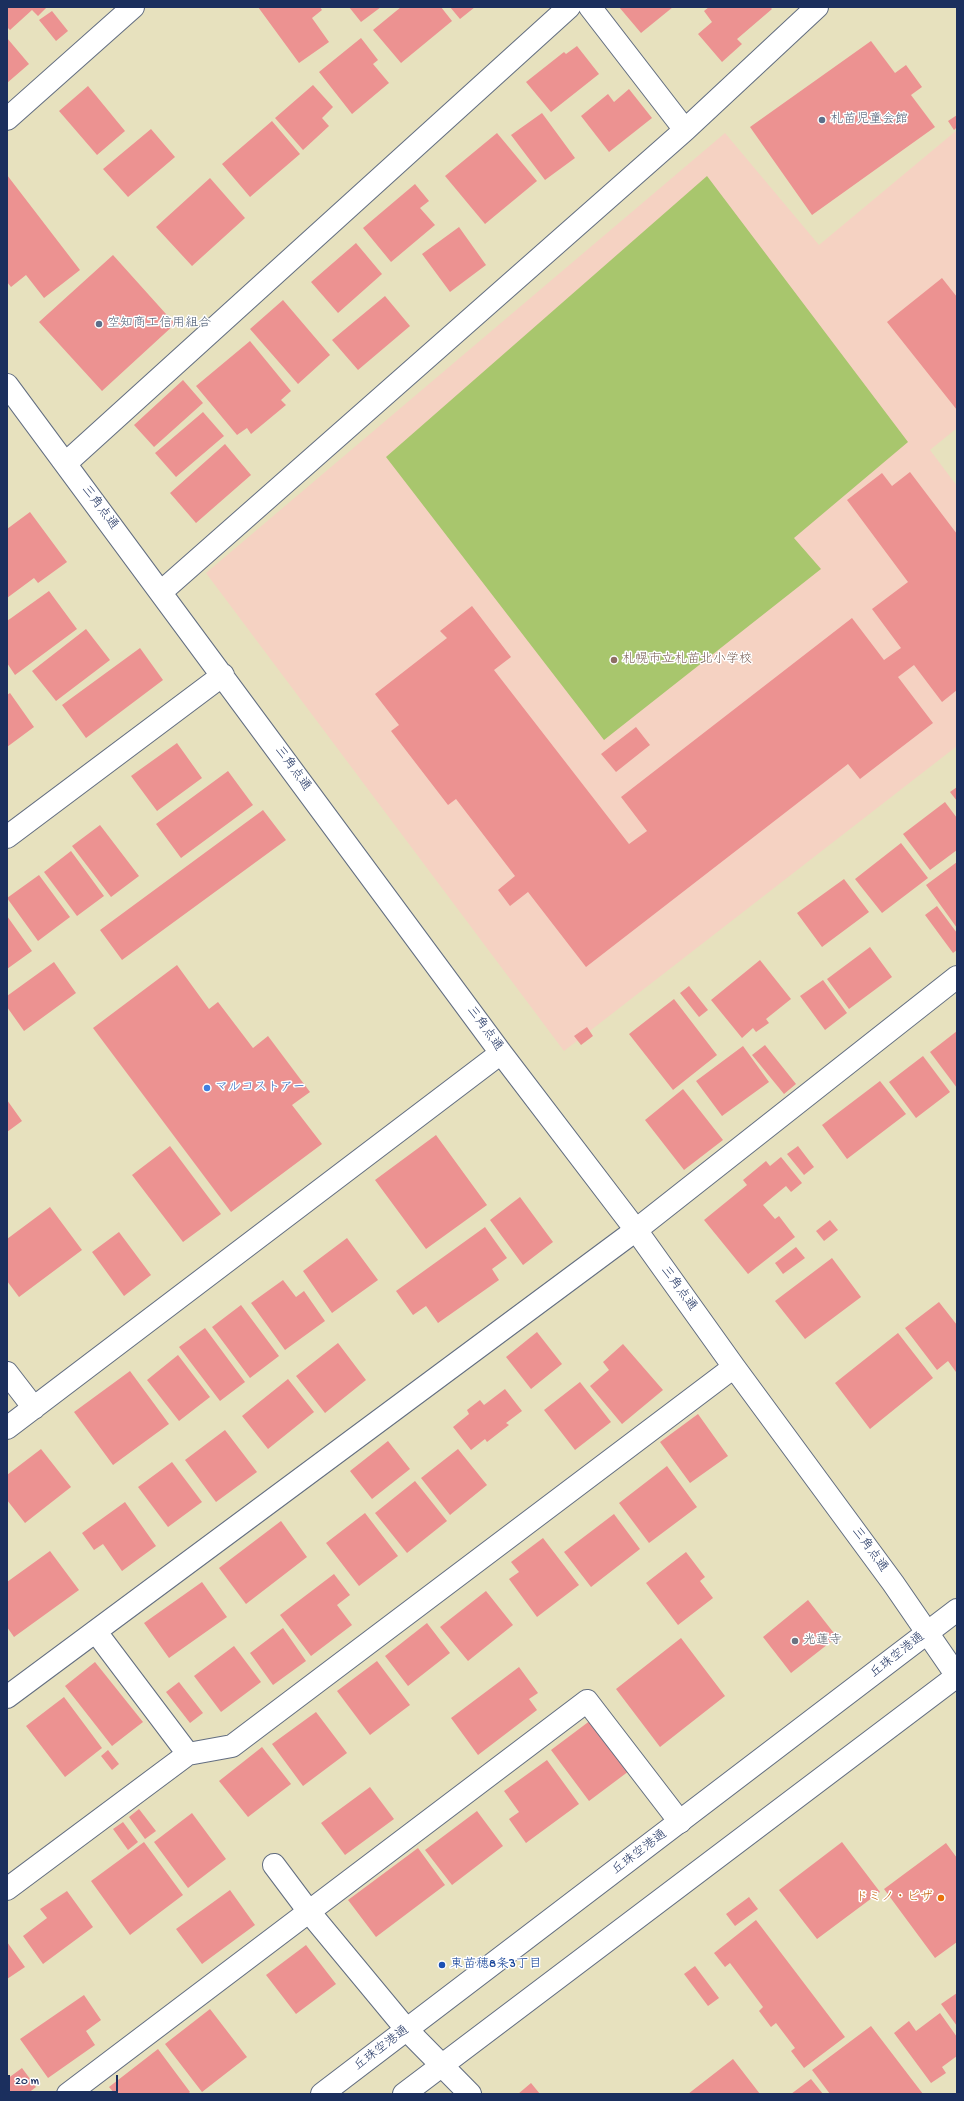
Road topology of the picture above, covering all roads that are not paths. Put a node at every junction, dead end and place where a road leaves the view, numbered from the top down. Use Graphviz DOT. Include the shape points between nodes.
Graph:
graph roads {
  1 [pos="133,7"];
  2 [pos="569,7"];
  3 [pos="590,7"];
  4 [pos="817,7"];
  5 [pos="7,119"];
  6 [pos="685,130"];
  7 [pos="11,399"];
  8 [pos="66,463"];
  9 [pos="161,592"];
  10 [pos="223,675"];
  11 [pos="7,837"];
  12 [pos="957,977"];
  13 [pos="501,1053"];
  14 [pos="636,1230"];
  15 [pos="734,1367"];
  16 [pos="7,1373"];
  17 [pos="34,1408"];
  18 [pos="7,1428"];
  19 [pos="957,1610"];
  20 [pos="96,1632"];
  21 [pos="928,1633"];
  22 [pos="957,1676"];
  23 [pos="7,1697"];
  24 [pos="188,1754"];
  25 [pos="680,1822"];
  26 [pos="274,1865"];
  27 [pos="7,1888"];
  28 [pos="310,1913"];
  29 [pos="407,2030"];
  30 [pos="441,2066"];
  31 [pos="68,2094"];
  32 [pos="322,2094"];
  33 [pos="404,2094"];
  34 [pos="470,2094"];
  1 -- 5 [label="street"];
  2 -- 8 [label="street"];
  3 -- 6 [label="street"];
  4 -- 6 [label="street"];
  6 -- 9 [label="street"];
  7 -- 8 [label="street, 三角点通"];
  8 -- 9 [label="street, 三角点通"];
  9 -- 10 [label="street, 三角点通"];
  10 -- 11 [label="street"];
  10 -- 13 [label="street, 三角点通"];
  12 -- 14 [label="street"];
  13 -- 14 [label="street, 三角点通"];
  13 -- 17 [label="street"];
  14 -- 15 [label="street, 三角点通"];
  14 -- 20 [label="street"];
  15 -- 21 [label="street, 三角点通"];
  15 -- 24 [label="street" via="232,1746"];
  16 -- 17 [label="street"];
  17 -- 18 [label="street"];
  19 -- 21 [label="street, 丘珠空港通"];
  20 -- 23 [label="street"];
  20 -- 24 [label="street"];
  21 -- 22 [label="street, 三角点通"];
  21 -- 25 [label="street, 丘珠空港通"];
  22 -- 30 [label="street"];
  24 -- 27 [label="street"];
  25 -- 28 [label="street" via="587,1701"];
  25 -- 29 [label="street, 丘珠空港通"];
  26 -- 28 [label="street"];
  28 -- 29 [label="street"];
  28 -- 31 [label="street"];
  29 -- 30 [label="street"];
  29 -- 32 [label="street, 丘珠空港通"];
  30 -- 33 [label="street"];
  30 -- 34 [label="street"];
}
